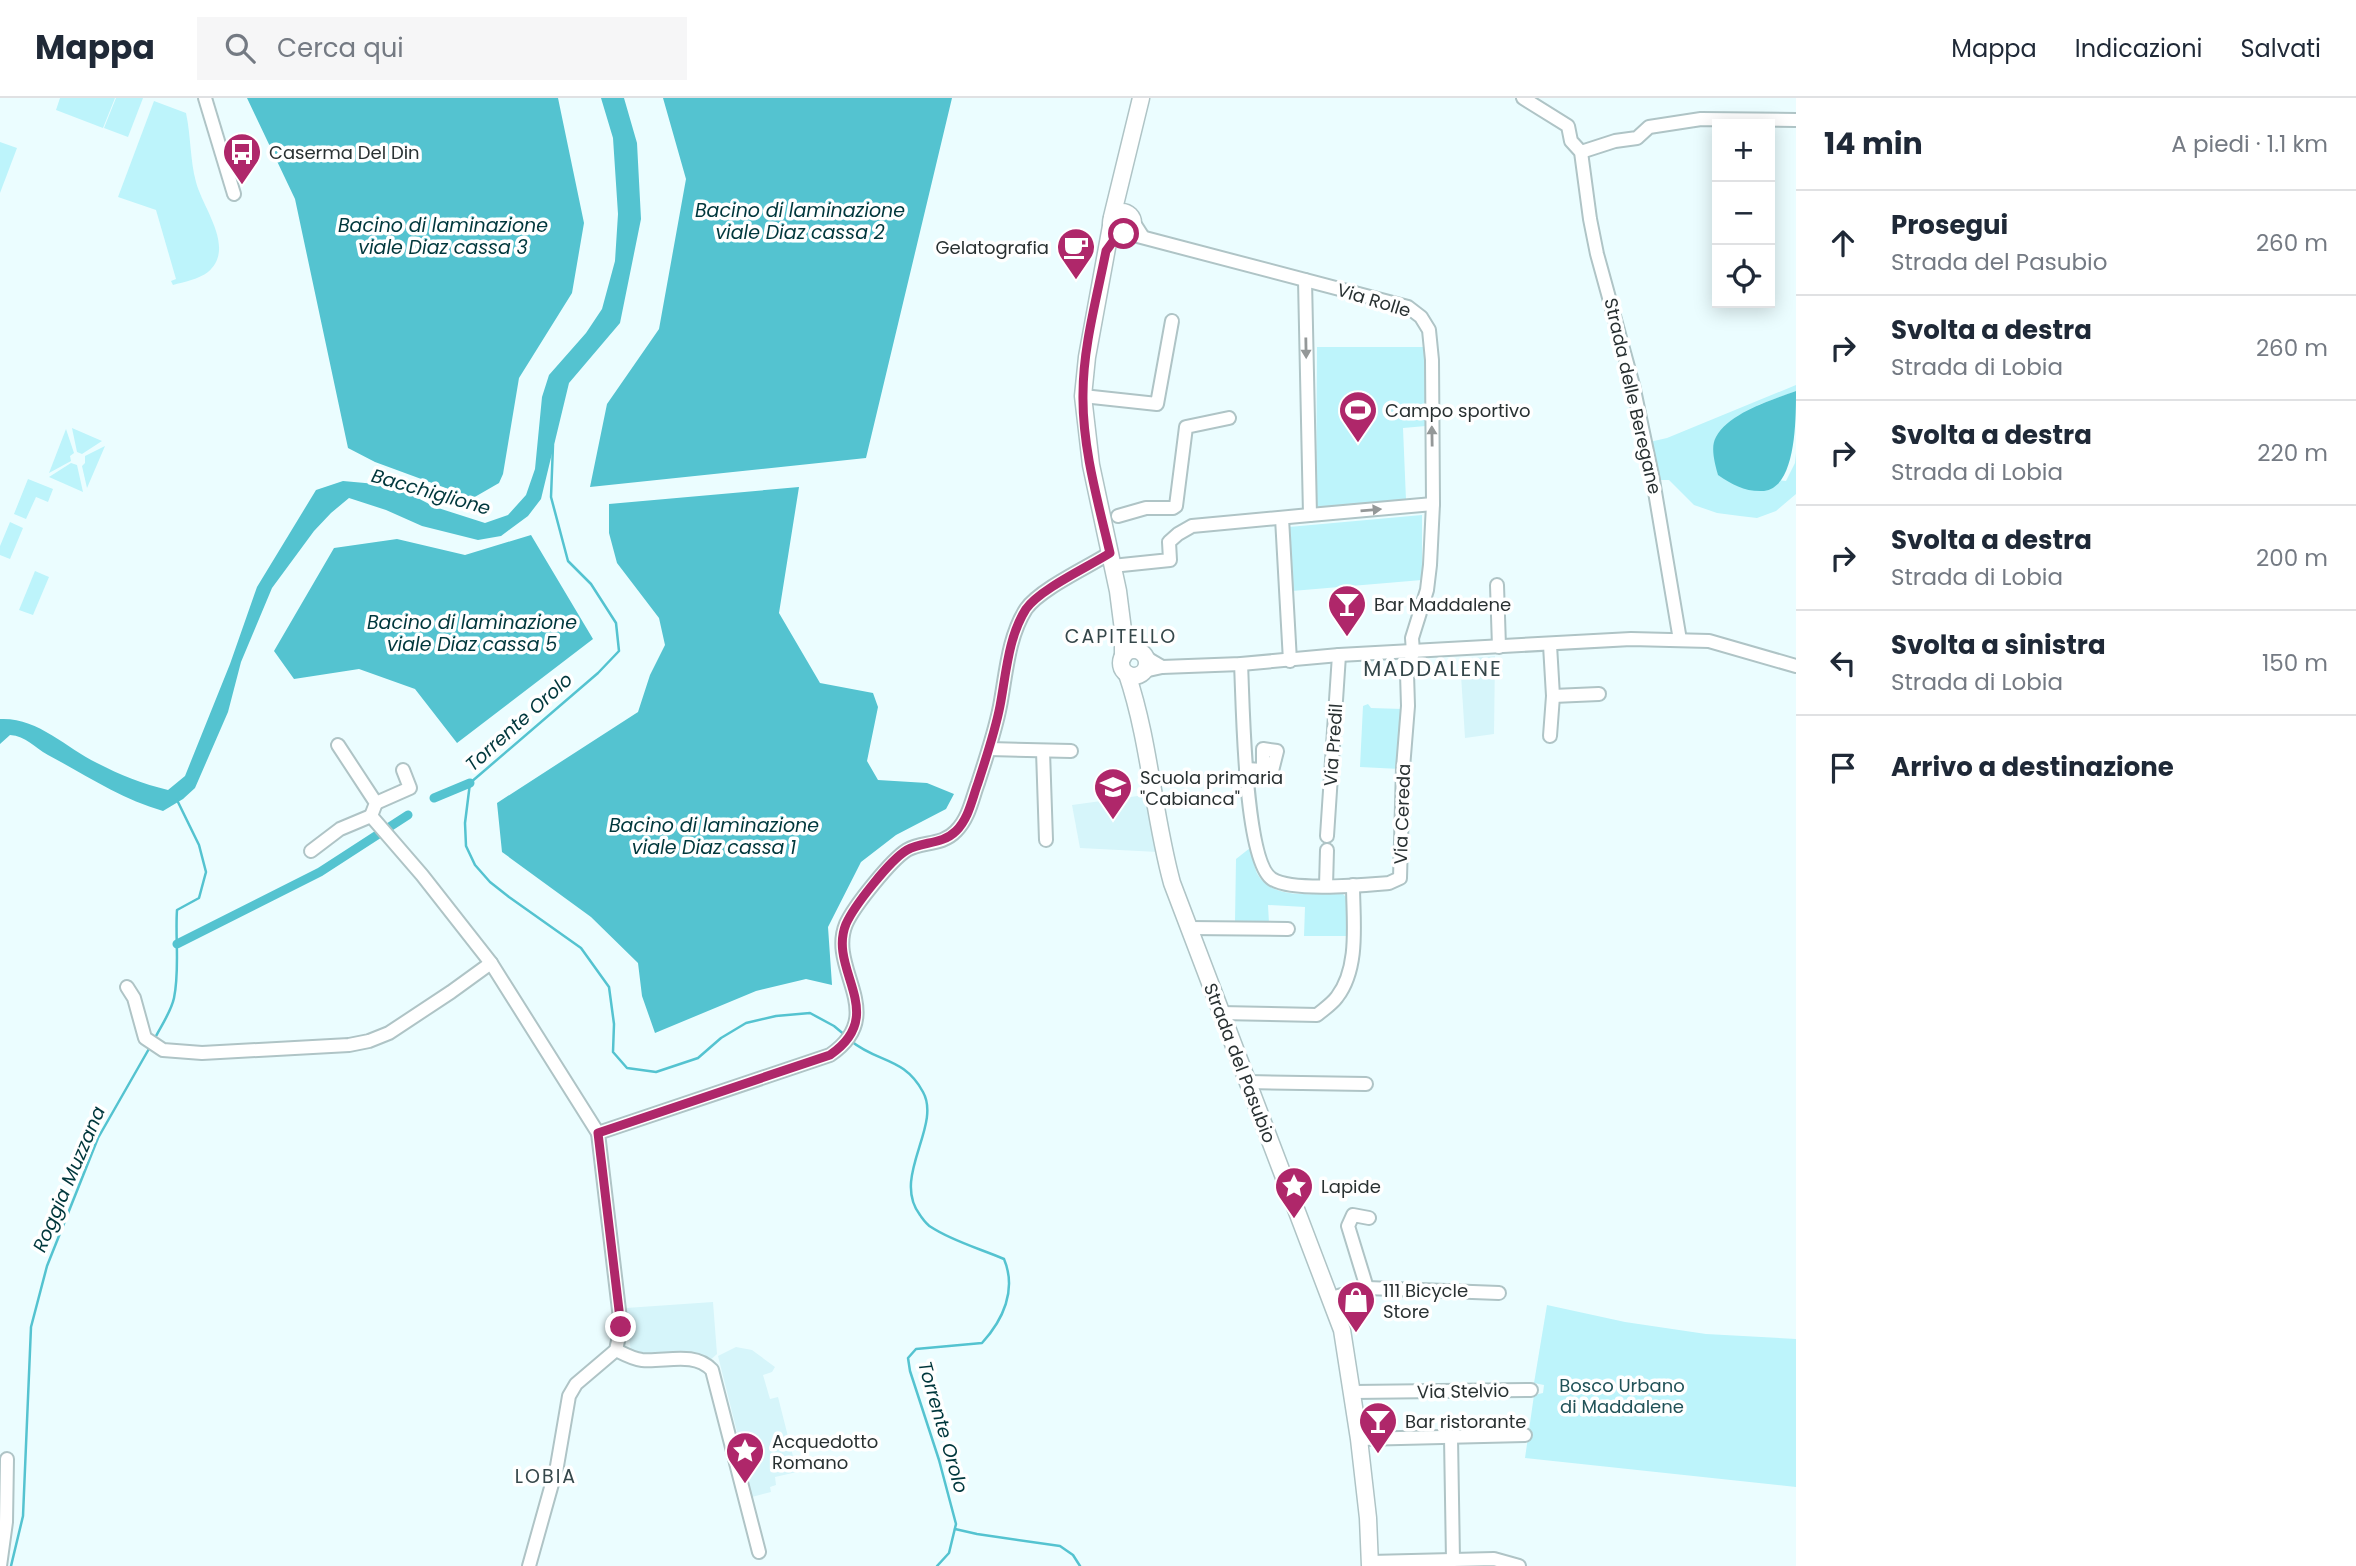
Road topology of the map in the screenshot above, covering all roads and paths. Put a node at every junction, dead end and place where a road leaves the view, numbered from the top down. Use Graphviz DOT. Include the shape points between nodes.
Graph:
graph roads {
  1 [pos="205,98"];
  2 [pos="1141,98"];
  3 [pos="1523,98"];
  4 [pos="1796,120"];
  5 [pos="1581,152"];
  6 [pos="234,194"];
  7 [pos="1122,224"];
  8 [pos="1305,280"];
  9 [pos="1172,321"];
  10 [pos="1083,396"];
  11 [pos="1229,418"];
  12 [pos="1433,504"];
  13 [pos="1310,515"];
  14 [pos="1110,517"];
  15 [pos="1282,518"];
  16 [pos="1111,559"];
  17 [pos="1497,585"];
  18 [pos="1118,591"];
  19 [pos="1680,640"];
  20 [pos="1550,645"];
  21 [pos="1499,647"];
  22 [pos="1413,652"];
  23 [pos="1339,655"];
  24 [pos="1290,661"];
  25 [pos="1241,664"];
  26 [pos="1139,666"];
  27 [pos="1796,666"];
  28 [pos="1599,694"];
  29 [pos="1553,696"];
  30 [pos="1550,736"];
  31 [pos="338,745"];
  32 [pos="989,749"];
  33 [pos="1043,751"];
  34 [pos="1071,751"];
  35 [pos="1246,769"];
  36 [pos="403,770"];
  37 [pos="1263,770"];
  38 [pos="374,809"];
  39 [pos="1327,836"];
  40 [pos="1046,840"];
  41 [pos="1327,850"];
  42 [pos="311,851"];
  43 [pos="1353,885"];
  44 [pos="1326,886"];
  45 [pos="1188,928"];
  46 [pos="1288,929"];
  47 [pos="491,963"];
  48 [pos="127,987"];
  49 [pos="1220,1013"];
  50 [pos="1247,1082"];
  51 [pos="1366,1084"];
  52 [pos="598,1133"];
  53 [pos="1368,1218"];
  54 [pos="1367,1288"];
  55 [pos="1499,1293"];
  56 [pos="1331,1298"];
  57 [pos="615,1350"];
  58 [pos="1531,1390"];
  59 [pos="1353,1392"];
  60 [pos="1525,1435"];
  61 [pos="1451,1437"];
  62 [pos="1359,1439"];
  63 [pos="7,1459"];
  64 [pos="759,1552"];
  65 [pos="1453,1560"];
  66 [pos="1370,1564"];
  67 [pos="0,1566"];
  68 [pos="529,1566"];
  69 [pos="1519,1566"];
  1 -- 6 [label="street"];
  2 -- 7 [label="main road" via="1118,192"];
  3 -- 5 [label="street, Strada delle Beregane" via="1568,126 1571,141"];
  4 -- 5 [label="street" via="1701,119 1648,127 1637,138"];
  5 -- 19 [label="street, Strada delle Beregane" via="1590,219 1636,397"];
  7 -- 8 [label="street, Via Rolle" via="1143,237"];
  7 -- 10 [label="main road" via="1106,251"];
  12 -- 8 [label="street, Via Rolle, one-way" via="1432,360 1426,322 1408,307"];
  8 -- 13 [label="street, one-way"];
  9 -- 10 [label="street" via="1157,404"];
  10 -- 14 [label="main road" via="1086,430"];
  11 -- 14 [label="street" via="1186,427 1176,506"];
  13 -- 12 [label="street, one-way"];
  12 -- 22 [label="street, Via Rolle" via="1427,590 1412,638"];
  13 -- 15 [label="street"];
  14 -- 16 [label="main road"];
  15 -- 16 [label="street" via="1192,526 1169,542 1170,560"];
  15 -- 24 [label="street"];
  16 -- 18 [label="main road"];
  16 -- 32 [label="street" via="1040,596 1027,608 1013,642"];
  17 -- 21 [label="street"];
  18 -- 26 [label="main road"];
  18 -- 26 [label="main road" via="1123,657 1130,651"];
  19 -- 20 [label="street"];
  19 -- 27 [label="street" via="1709,641"];
  20 -- 21 [label="street"];
  20 -- 29 [label="street"];
  21 -- 22 [label="street"];
  22 -- 23 [label="street"];
  22 -- 43 [label="street, Via Cereda" via="1407,673 1400,878 1389,884"];
  23 -- 24 [label="street"];
  23 -- 39 [label="street, Via Predil"];
  24 -- 25 [label="street"];
  25 -- 26 [label="street"];
  25 -- 35 [label="street, Via Cereda"];
  26 -- 45 [label="main road, Strada del Pasubio" via="1143,736 1162,847"];
  28 -- 29 [label="street"];
  29 -- 30 [label="street"];
  31 -- 38 [label="street"];
  32 -- 33 [label="street"];
  32 -- 52 [label="street" via="968,814 956,832 942,841 908,849 869,890 845,926 842,944 856,996 854,1032 847,1040 830,1055"];
  33 -- 34 [label="street"];
  33 -- 40 [label="street"];
  35 -- 37 [label="street"];
  35 -- 44 [label="street, Via Cereda" via="1263,870 1281,883"];
  36 -- 38 [label="street" via="410,788"];
  38 -- 42 [label="street"];
  38 -- 47 [label="street"];
  41 -- 44 [label="street"];
  43 -- 44 [label="street, Via Cereda"];
  43 -- 49 [label="street" via="1353,949 1347,977 1329,1006 1317,1015"];
  45 -- 46 [label="street"];
  45 -- 49 [label="main road, Strada del Pasubio"];
  47 -- 48 [label="street" via="398,1027 349,1045 241,1052 163,1050 145,1038"];
  47 -- 52 [label="street"];
  49 -- 50 [label="main road, Strada del Pasubio"];
  50 -- 51 [label="street"];
  50 -- 56 [label="main road, Strada del Pasubio"];
  52 -- 57 [label="street" via="621,1327"];
  53 -- 54 [label="street" via="1353,1215 1348,1226"];
  54 -- 55 [label="street"];
  54 -- 56 [label="street"];
  56 -- 59 [label="main road, Strada del Pasubio"];
  57 -- 64 [label="street" via="642,1360 695,1359 712,1370"];
  57 -- 68 [label="street" via="576,1384 569,1396 557,1466"];
  58 -- 59 [label="street, Via Stelvio"];
  59 -- 62 [label="main road, Strada del Pasubio"];
  60 -- 61 [label="street"];
  61 -- 62 [label="street"];
  61 -- 65 [label="street"];
  62 -- 66 [label="main road, Strada del Pasubio"];
  63 -- 67 [label="street"];
  65 -- 66 [label="street"];
  65 -- 69 [label="street" via="1494,1559"];
}
